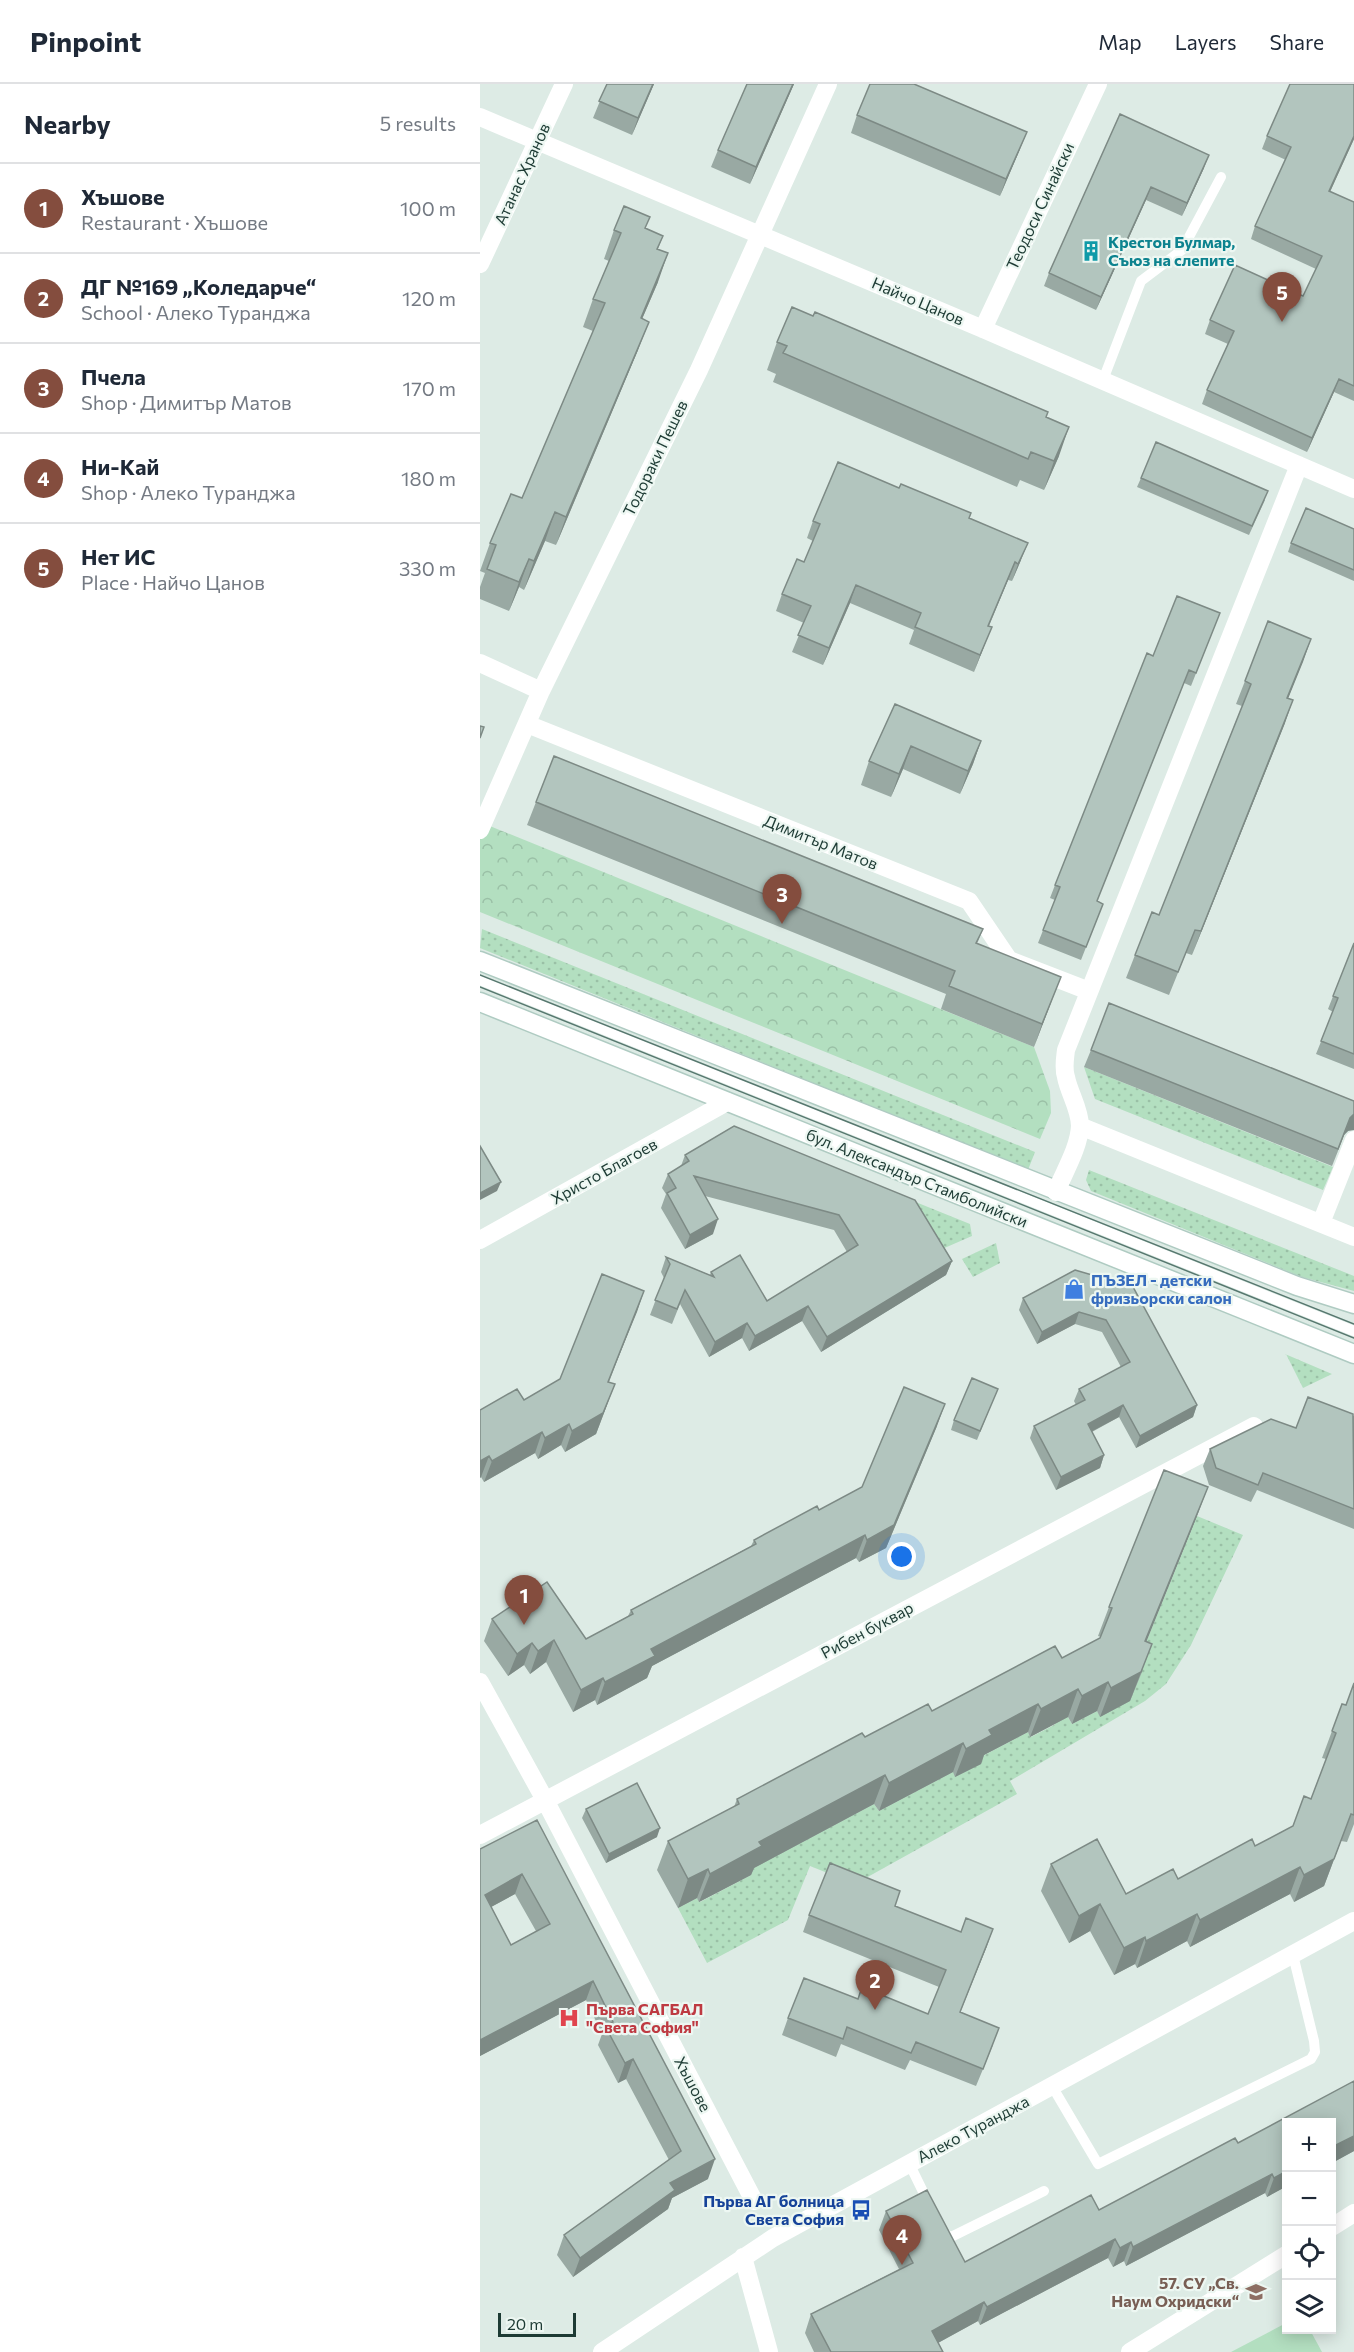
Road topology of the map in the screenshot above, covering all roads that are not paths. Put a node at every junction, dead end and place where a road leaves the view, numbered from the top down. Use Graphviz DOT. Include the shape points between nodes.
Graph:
graph roads {
  1 [pos="564,84"];
  2 [pos="828,84"];
  3 [pos="1098,84"];
  4 [pos="480,117"];
  5 [pos="537,141"];
  6 [pos="1221,177"];
  7 [pos="760,235"];
  8 [pos="480,264"];
  9 [pos="983,329"];
  10 [pos="1103,380"];
  11 [pos="1299,465"];
  12 [pos="1354,489"];
  13 [pos="480,663"];
  14 [pos="541,691"];
  15 [pos="527,724"];
  16 [pos="480,830"];
  17 [pos="480,961"];
  18 [pos="480,980"];
  19 [pos="1089,991"];
  20 [pos="480,1002"];
  21 [pos="728,1102"];
  22 [pos="1080,1126"];
  23 [pos="1354,1140"];
  24 [pos="1056,1192"];
  25 [pos="1321,1223"];
  26 [pos="1354,1237"];
  27 [pos="480,1240"];
  28 [pos="1354,1304"];
  29 [pos="1354,1330"];
  30 [pos="1354,1354"];
  31 [pos="1254,1426"];
  32 [pos="480,1682"];
  33 [pos="545,1800"];
  34 [pos="480,1835"];
  35 [pos="1354,1921"];
  36 [pos="1293,1955"];
  37 [pos="1052,2086"];
  38 [pos="909,2163"];
  39 [pos="1044,2191"];
  40 [pos="754,2201"];
  41 [pos="1354,2213"];
  42 [pos="1334,2226"];
  43 [pos="742,2257"];
  44 [pos="1282,2258"];
  45 [pos="602,2352"];
  46 [pos="769,2352"];
  47 [pos="1130,2352"];
  1 -- 5 [label="street, Атанас Хранов"];
  2 -- 7 [label="street, Тодораки Пешев"];
  3 -- 9 [label="street, Теодоси Синайски"];
  4 -- 5 [label="street, Найчо Цанов"];
  5 -- 7 [label="street, Найчо Цанов"];
  5 -- 8 [label="street, Атанас Хранов"];
  6 -- 10 [label="lane" via="1182,250 1141,281"];
  7 -- 9 [label="street, Найчо Цанов"];
  7 -- 14 [label="street, Тодораки Пешев" via="699,370"];
  9 -- 10 [label="street, Найчо Цанов"];
  10 -- 11 [label="street, Найчо Цанов"];
  11 -- 12 [label="street, Найчо Цанов"];
  11 -- 19 [label="street"];
  13 -- 14 [label="street"];
  14 -- 15 [label="street, Тодораки Пешев"];
  15 -- 16 [label="street, Тодораки Пешев"];
  15 -- 19 [label="street, Димитър Матов" via="969,901 1009,960"];
  17 -- 24 [label="street"];
  18 -- 29 [label="lane"];
  19 -- 22 [label="street" via="1064,1065"];
  20 -- 21 [label="street, бул. Александър Стамболийски"];
  21 -- 27 [label="street, Христо Благоев"];
  21 -- 30 [label="street, бул. Александър Стамболийски"];
  22 -- 24 [label="street"];
  22 -- 25 [label="street"];
  23 -- 25 [label="street"];
  24 -- 28 [label="street" via="1297,1286"];
  25 -- 26 [label="street"];
  31 -- 33 [label="street, Рибен буквар"];
  32 -- 33 [label="street, Хъшове"];
  33 -- 34 [label="street, Рибен буквар"];
  33 -- 40 [label="street, Хъшове"];
  35 -- 36 [label="street, Алеко Туранджа"];
  36 -- 37 [label="street, Алеко Туранджа"];
  36 -- 37 [label="lane" via="1314,2042 1311,2059 1098,2164"];
  37 -- 38 [label="street, Алеко Туранджа"];
  38 -- 39 [label="lane" via="943,2233 951,2237"];
  38 -- 43 [label="street, Алеко Туранджа"];
  41 -- 42 [label="street"];
  43 -- 45 [label="street, Алеко Туранджа"];
  43 -- 46 [label="street"];
  44 -- 47 [label="street"];
}
